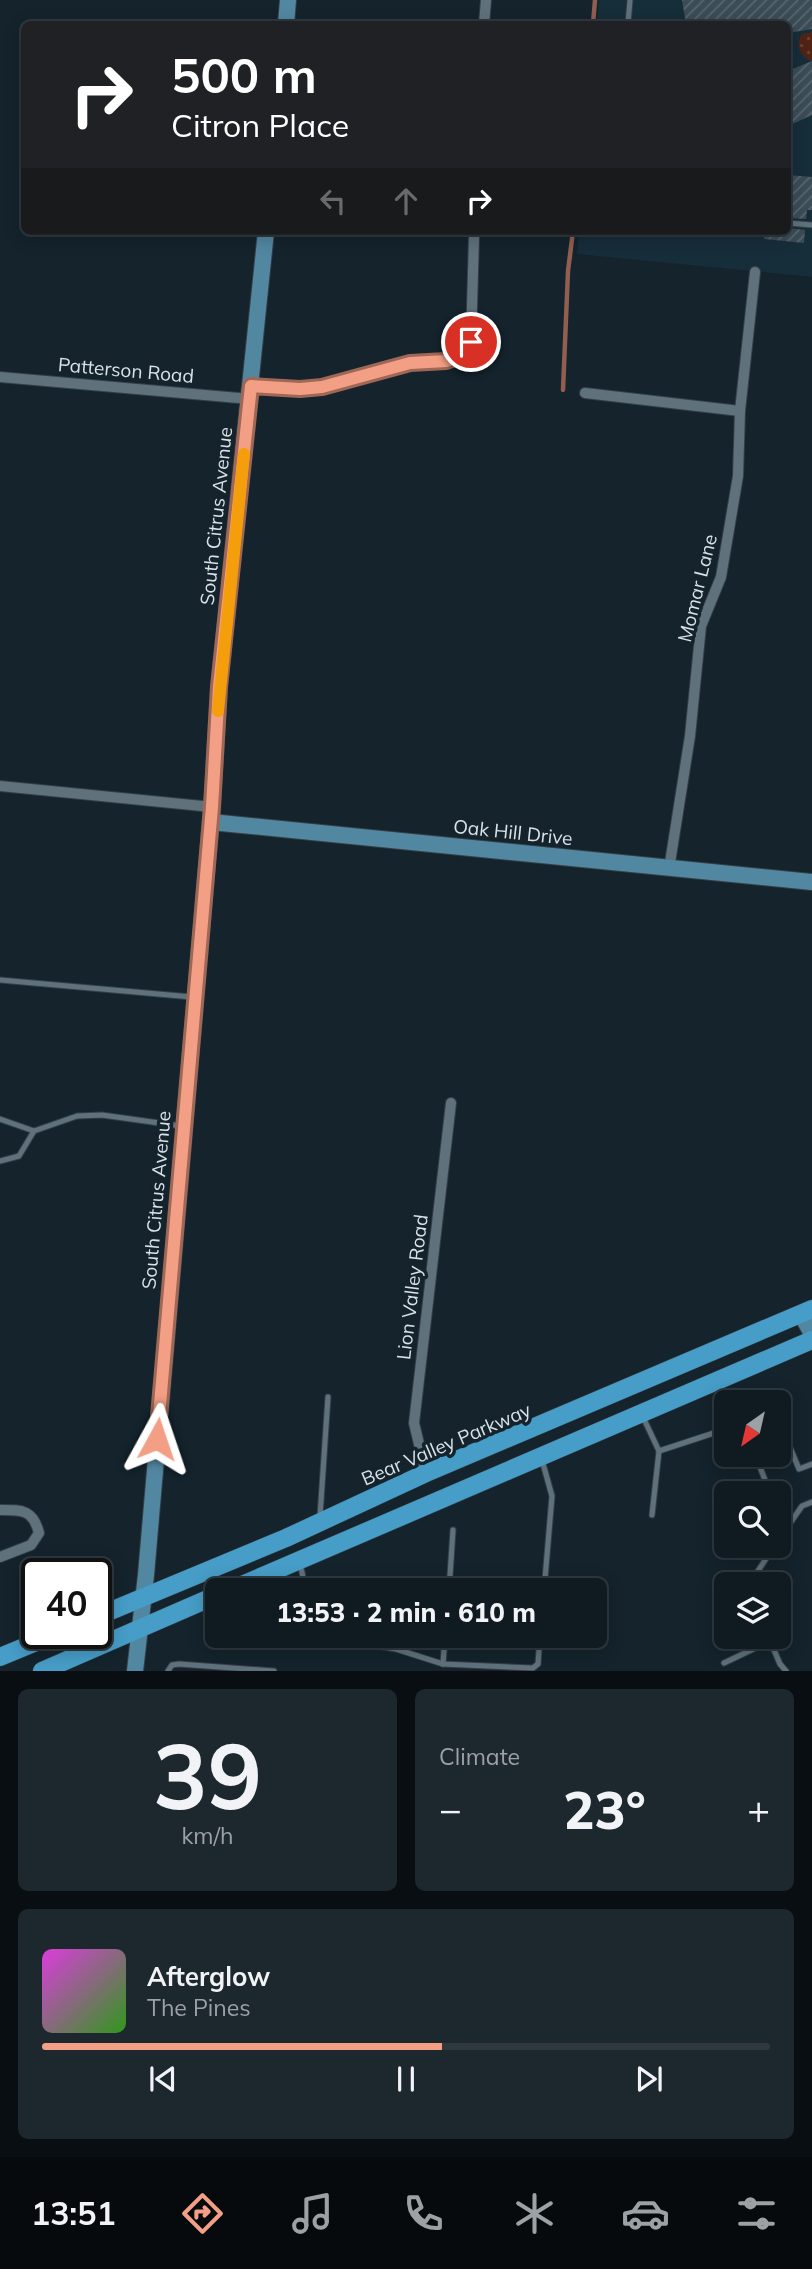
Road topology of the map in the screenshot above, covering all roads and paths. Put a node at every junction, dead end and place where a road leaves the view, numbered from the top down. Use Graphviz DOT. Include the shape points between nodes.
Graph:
graph roads {
  1 [pos="288,0"];
  2 [pos="486,0"];
  3 [pos="631,0"];
  4 [pos="286,21"];
  5 [pos="484,21"];
  6 [pos="628,21"];
  7 [pos="791,223"];
  8 [pos="812,225"];
  9 [pos="266,235"];
  10 [pos="474,237"];
  11 [pos="755,272"];
  12 [pos="0,377"];
  13 [pos="250,392"];
  14 [pos="585,393"];
  15 [pos="740,411"];
  16 [pos="0,786"];
  17 [pos="212,814"];
  18 [pos="669,869"];
  19 [pos="812,882"];
  20 [pos="0,980"];
  21 [pos="195,997"];
  22 [pos="451,1103"];
  23 [pos="0,1119"];
  24 [pos="184,1126"];
  25 [pos="34,1131"];
  26 [pos="0,1161"];
  27 [pos="807,1311"];
  28 [pos="812,1334"];
  29 [pos="812,1340"];
  30 [pos="328,1397"];
  31 [pos="641,1414"];
  32 [pos="714,1433"];
  33 [pos="791,1450"];
  34 [pos="659,1451"];
  35 [pos="541,1457"];
  36 [pos="812,1464"];
  37 [pos="426,1473"];
  38 [pos="812,1502"];
  39 [pos="0,1510"];
  40 [pos="652,1515"];
  41 [pos="791,1521"];
  42 [pos="319,1523"];
  43 [pos="453,1530"];
  44 [pos="0,1557"];
  45 [pos="300,1560"];
  46 [pos="258,1578"];
  47 [pos="303,1578"];
  48 [pos="450,1578"];
  49 [pos="545,1578"];
  50 [pos="144,1597"];
  51 [pos="205,1600"];
  52 [pos="112,1610"];
  53 [pos="140,1628"];
  54 [pos="21,1648"];
  55 [pos="390,1648"];
  56 [pos="444,1648"];
  57 [pos="539,1648"];
  58 [pos="751,1649"];
  59 [pos="773,1649"];
  60 [pos="0,1657"];
  61 [pos="443,1664"];
  62 [pos="724,1664"];
  63 [pos="42,1671"];
  64 [pos="135,1671"];
  65 [pos="168,1671"];
  66 [pos="274,1671"];
  67 [pos="786,1671"];
  1 -- 4 [label="street"];
  2 -- 5 [label="street"];
  3 -- 6 [label="lane"];
  7 -- 8 [label="lane"];
  9 -- 13 [label="street, South Citrus Avenue"];
  10 -- 13 [label="street, Patterson Road" via="471,342 463,355 410,363 322,387"];
  11 -- 15 [label="street, Momar Lane"];
  12 -- 13 [label="street, Patterson Road"];
  13 -- 17 [label="street, South Citrus Avenue" via="219,687"];
  14 -- 15 [label="street"];
  15 -- 18 [label="street, Momar Lane" via="738,476 722,577 701,626"];
  16 -- 17 [label="street"];
  17 -- 18 [label="street, Oak Hill Drive"];
  17 -- 21 [label="street, South Citrus Avenue"];
  18 -- 19 [label="street, Oak Hill Drive"];
  20 -- 21 [label="lane"];
  21 -- 24 [label="street, South Citrus Avenue"];
  22 -- 37 [label="street, Lion Valley Road" via="414,1423"];
  23 -- 25 [label="lane"];
  24 -- 25 [label="lane" via="78,1115"];
  24 -- 50 [label="street, South Citrus Avenue"];
  25 -- 26 [label="lane" via="19,1156"];
  27 -- 28 [label="street"];
  27 -- 37 [label="main road, Bear Valley Parkway"];
  29 -- 31 [label="main road"];
  30 -- 42 [label="lane"];
  31 -- 34 [label="lane"];
  31 -- 35 [label="main road"];
  32 -- 34 [label="lane"];
  33 -- 36 [label="lane" via="799,1469"];
  34 -- 40 [label="lane"];
  35 -- 45 [label="main road"];
  35 -- 49 [label="lane" via="552,1496"];
  37 -- 42 [label="main road, Bear Valley Parkway"];
  38 -- 41 [label="lane" via="802,1506"];
  39 -- 44 [label="street" via="24,1510 36,1521 39,1533 31,1545"];
  42 -- 50 [label="main road, Bear Valley Parkway"];
  43 -- 48 [label="lane"];
  45 -- 46 [label="main road"];
  45 -- 47 [label="lane"];
  50 -- 52 [label="main road, Bear Valley Parkway"];
  50 -- 53 [label="street, South Citrus Avenue"];
  51 -- 53 [label="main road"];
  53 -- 63 [label="main road"];
  53 -- 64 [label="street, South Citrus Avenue"];
  54 -- 60 [label="main road"];
  55 -- 61 [label="lane"];
  56 -- 61 [label="lane"];
  57 -- 61 [label="lane" via="538,1664 533,1668"];
  58 -- 62 [label="lane"];
  59 -- 67 [label="lane"];
  65 -- 66 [label="lane" via="180,1664"];
}
